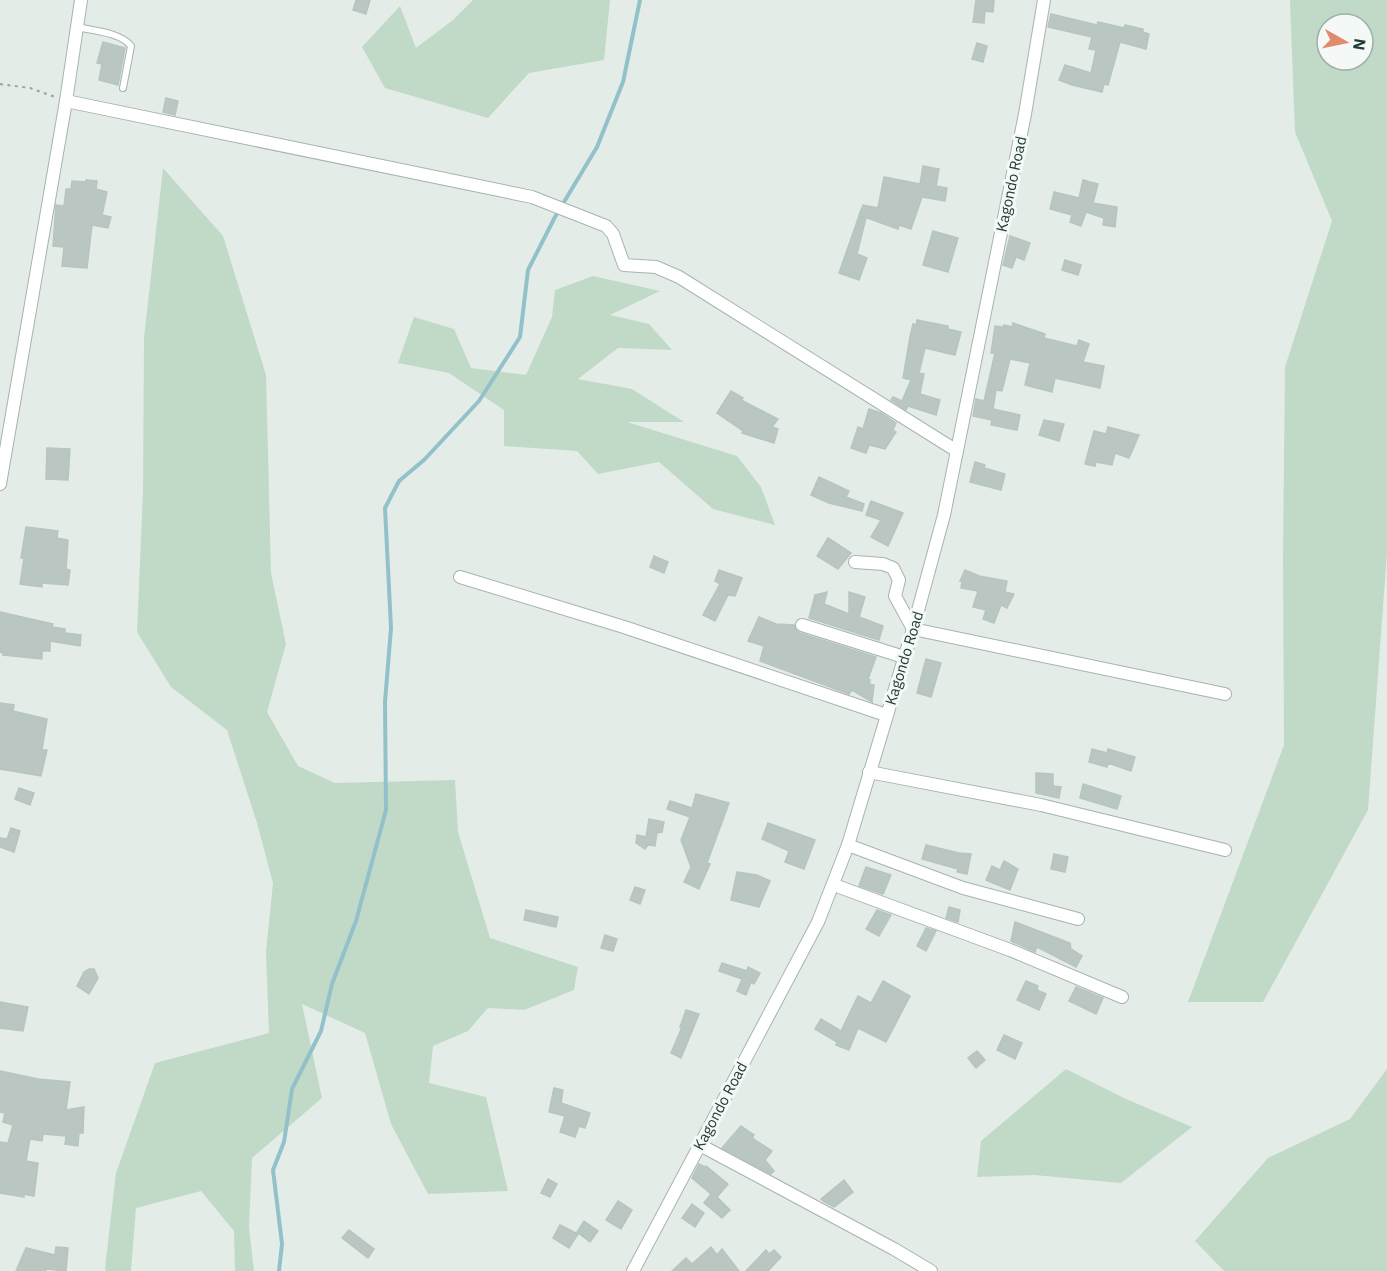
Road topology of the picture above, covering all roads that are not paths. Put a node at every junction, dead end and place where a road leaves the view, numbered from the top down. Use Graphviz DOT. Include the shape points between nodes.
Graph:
graph roads {
  1 [pos="81,0"];
  2 [pos="1044,0"];
  3 [pos="76,27"];
  4 [pos="123,88"];
  5 [pos="66,101"];
  6 [pos="957,451"];
  7 [pos="0,484"];
  8 [pos="855,562"];
  9 [pos="460,577"];
  10 [pos="802,625"];
  11 [pos="913,629"];
  12 [pos="904,657"];
  13 [pos="1225,694"];
  14 [pos="886,714"];
  15 [pos="869,771"];
  16 [pos="848,845"];
  17 [pos="1226,850"];
  18 [pos="834,885"];
  19 [pos="1078,920"];
  20 [pos="1122,997"];
  21 [pos="700,1145"];
  22 [pos="633,1271"];
  23 [pos="931,1271"];
  1 -- 3 [label="street"];
  2 -- 6 [label="street, Kagondo Road"];
  3 -- 4 [label="lane" via="129,43"];
  3 -- 5 [label="street"];
  5 -- 6 [label="street" via="532,197 606,226 613,234 624,265 656,267 679,277"];
  5 -- 7 [label="street"];
  6 -- 11 [label="street, Kagondo Road"];
  8 -- 11 [label="street" via="893,568 899,580 895,597"];
  9 -- 14 [label="street"];
  10 -- 12 [label="street"];
  11 -- 12 [label="street, Kagondo Road"];
  11 -- 13 [label="street"];
  12 -- 14 [label="street, Kagondo Road"];
  14 -- 15 [label="street, Kagondo Road"];
  15 -- 16 [label="street, Kagondo Road"];
  15 -- 17 [label="street" via="1041,805"];
  16 -- 18 [label="street, Kagondo Road"];
  16 -- 19 [label="street" via="963,888"];
  18 -- 20 [label="street" via="1010,950"];
  18 -- 21 [label="street, Kagondo Road"];
  21 -- 22 [label="street, Kagondo Road"];
  21 -- 23 [label="street"];
}
